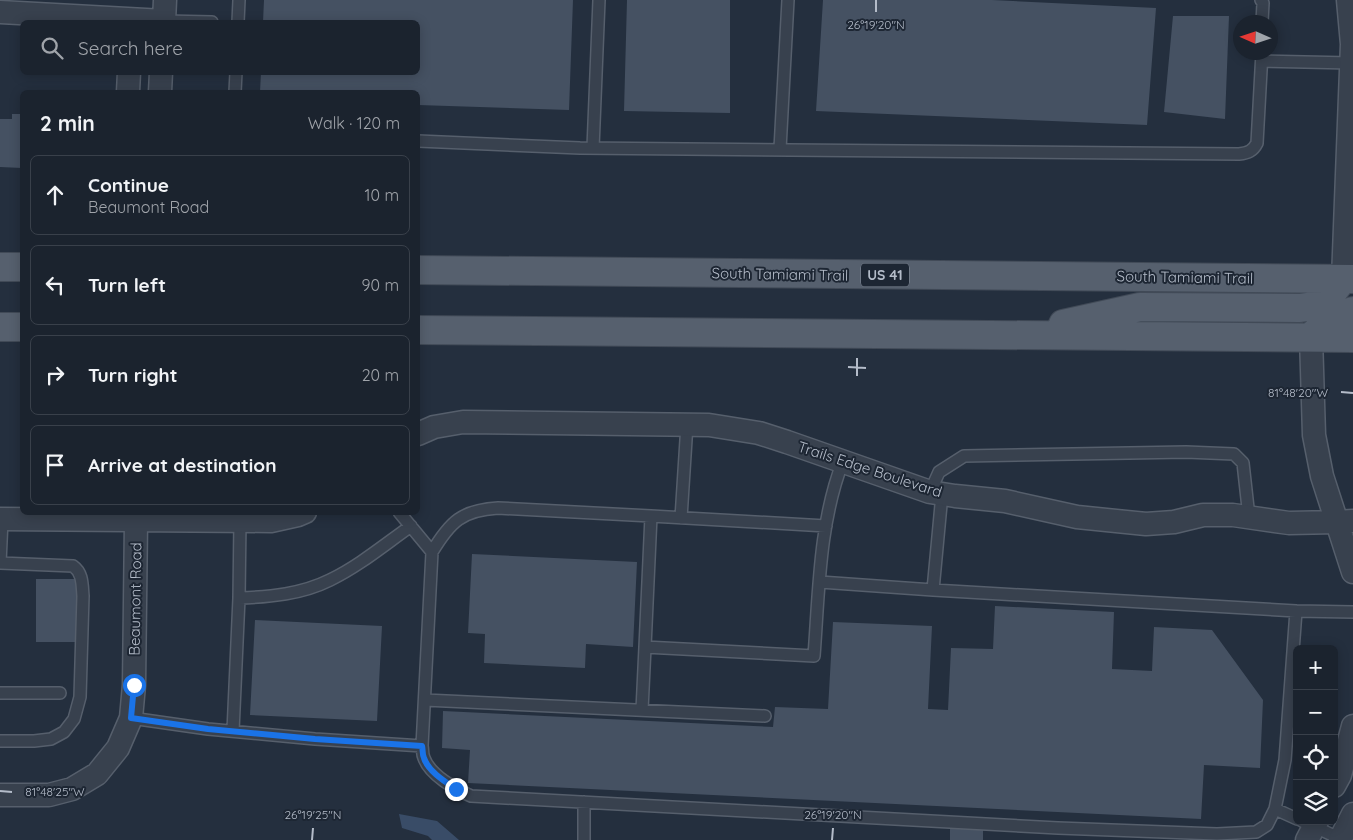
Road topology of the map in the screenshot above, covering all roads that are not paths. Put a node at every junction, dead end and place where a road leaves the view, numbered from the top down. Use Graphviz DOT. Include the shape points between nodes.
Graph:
graph roads {
  1 [pos="239,0"];
  2 [pos="599,0"];
  3 [pos="788,0"];
  4 [pos="1261,0"];
  5 [pos="1348,0"];
  6 [pos="0,12"];
  7 [pos="132,14"];
  8 [pos="164,15"];
  9 [pos="1262,15"];
  10 [pos="198,20"];
  11 [pos="238,20"];
  12 [pos="1278,58"];
  13 [pos="1262,60"];
  14 [pos="1351,63"];
  15 [pos="129,75"];
  16 [pos="161,75"];
  17 [pos="236,75"];
  18 [pos="128,90"];
  19 [pos="160,90"];
  20 [pos="235,90"];
  21 [pos="420,141"];
  22 [pos="593,148"];
  23 [pos="780,149"];
  24 [pos="0,267"];
  25 [pos="20,267"];
  26 [pos="420,270"];
  27 [pos="1348,279"];
  28 [pos="1353,311"];
  29 [pos="0,327"];
  30 [pos="20,327"];
  31 [pos="420,330"];
  32 [pos="1015,334"];
  33 [pos="1311,337"];
  34 [pos="1353,338"];
  35 [pos="687,424"];
  36 [pos="420,433"];
  37 [pos="843,461"];
  38 [pos="936,493"];
  39 [pos="136,515"];
  40 [pos="294,515"];
  41 [pos="402,515"];
  42 [pos="651,516"];
  43 [pos="1249,517"];
  44 [pos="681,518"];
  45 [pos="1,520"];
  46 [pos="240,521"];
  47 [pos="1345,521"];
  48 [pos="411,526"];
  49 [pos="826,526"];
  50 [pos="432,552"];
  51 [pos="0,563"];
  52 [pos="1353,572"];
  53 [pos="820,582"];
  54 [pos="933,590"];
  55 [pos="239,598"];
  56 [pos="1296,611"];
  57 [pos="1353,612"];
  58 [pos="646,647"];
  59 [pos="0,693"];
  60 [pos="60,693"];
  61 [pos="425,700"];
  62 [pos="642,710"];
  63 [pos="765,716"];
  64 [pos="131,718"];
  65 [pos="1353,726"];
  66 [pos="233,731"];
  67 [pos="0,741"];
  68 [pos="422,746"];
  69 [pos="1337,780"];
  70 [pos="0,794"];
  71 [pos="584,802"];
  72 [pos="1275,809"];
  73 [pos="1353,814"];
  74 [pos="1308,826"];
  75 [pos="1166,836"];
  76 [pos="584,840"];
  77 [pos="1340,840"];
  1 -- 11 [label="lane"];
  2 -- 22 [label="lane"];
  3 -- 23 [label="lane"];
  4 -- 9 [label="lane"];
  5 -- 14 [label="street"];
  6 -- 7 [label="street"];
  7 -- 8 [label="street"];
  8 -- 10 [label="lane"];
  12 -- 14 [label="lane"];
  13 -- 23 [label="lane" via="1257,142 1247,153"];
  14 -- 27 [label="street"];
  15 -- 18 [label="street"];
  16 -- 19 [label="street"];
  17 -- 20 [label="lane"];
  21 -- 22 [label="lane"];
  22 -- 23 [label="lane"];
  24 -- 25 [label="main road"];
  26 -- 27 [label="main road, South Tamiami Trail / US 41"];
  27 -- 32 [label="main road" via="1327,299 1313,306 1140,308"];
  28 -- 33 [label="main road" via="1327,321"];
  29 -- 30 [label="main road"];
  31 -- 32 [label="main road"];
  32 -- 33 [label="main road"];
  33 -- 34 [label="main road"];
  33 -- 47 [label="street" via="1314,435 1322,476"];
  35 -- 36 [label="street, Trails Edge Boulevard" via="463,422"];
  35 -- 37 [label="street, Trails Edge Boulevard" via="759,433"];
  35 -- 44 [label="lane"];
  37 -- 38 [label="street, Trails Edge Boulevard"];
  37 -- 49 [label="lane"];
  38 -- 43 [label="street, Trails Edge Boulevard" via="1005,501 1077,517 1146,524 1203,515"];
  38 -- 43 [label="lane" via="939,472 964,456 1234,454 1243,463"];
  38 -- 54 [label="lane"];
  39 -- 45 [label="street"];
  39 -- 46 [label="street"];
  39 -- 64 [label="street, Beaumont Road"];
  40 -- 46 [label="street" via="271,521"];
  41 -- 48 [label="lane"];
  42 -- 44 [label="lane"];
  42 -- 50 [label="lane" via="482,509 454,522"];
  42 -- 58 [label="lane"];
  43 -- 47 [label="street, Trails Edge Boulevard" via="1289,522"];
  44 -- 49 [label="lane"];
  45 -- 51 [label="lane"];
  46 -- 55 [label="lane"];
  47 -- 52 [label="street"];
  48 -- 50 [label="lane"];
  48 -- 55 [label="lane" via="329,581 275,596"];
  49 -- 53 [label="lane"];
  50 -- 61 [label="lane"];
  51 -- 67 [label="lane" via="72,566 80,575 82,596 80,697 74,719 64,732 51,739"];
  53 -- 54 [label="lane"];
  53 -- 58 [label="lane" via="814,656"];
  54 -- 56 [label="lane"];
  55 -- 66 [label="lane"];
  56 -- 57 [label="lane"];
  56 -- 72 [label="lane" via="1285,760"];
  58 -- 62 [label="lane"];
  59 -- 60 [label="lane"];
  61 -- 62 [label="lane"];
  61 -- 68 [label="lane"];
  62 -- 63 [label="lane"];
  64 -- 66 [label="lane"];
  64 -- 70 [label="street, Beaumont Road" via="113,755 97,774 72,789 48,795"];
  65 -- 69 [label="street"];
  66 -- 68 [label="lane"];
  68 -- 71 [label="lane" via="424,758 442,780 471,796"];
  71 -- 75 [label="lane"];
  71 -- 76 [label="lane"];
  72 -- 74 [label="lane"];
  72 -- 75 [label="lane" via="1267,825 1256,832"];
  73 -- 77 [label="street"];
  74 -- 77 [label="lane"];
}
